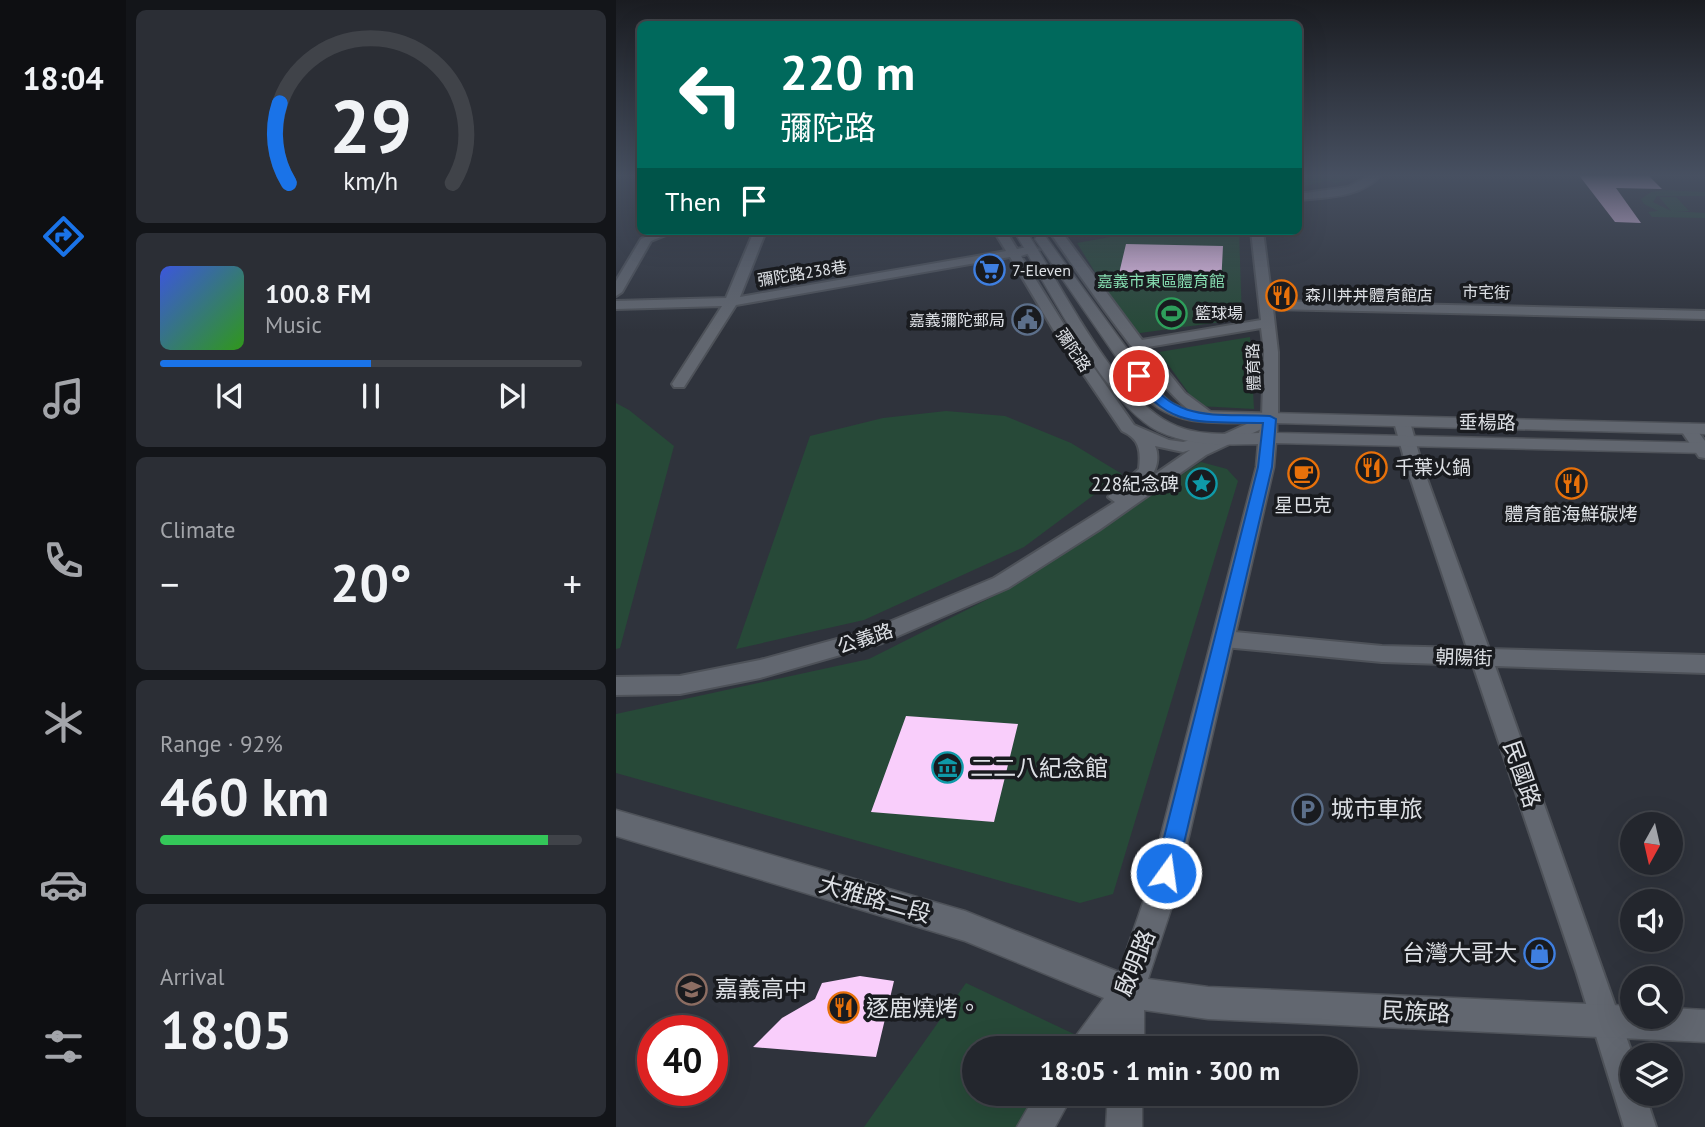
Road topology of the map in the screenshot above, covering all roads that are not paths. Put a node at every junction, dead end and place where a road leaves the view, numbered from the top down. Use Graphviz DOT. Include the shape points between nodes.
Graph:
graph roads {
  1 [pos="658,235"];
  2 [pos="758,235"];
  3 [pos="1002,235"];
  4 [pos="1023,235"];
  5 [pos="1039,235"];
  6 [pos="1058,235"];
  7 [pos="1258,235"];
  8 [pos="1033,250"];
  9 [pos="1014,254"];
  10 [pos="616,292"];
  11 [pos="731,302"];
  12 [pos="616,305"];
  13 [pos="1267,305"];
  14 [pos="1705,315"];
  15 [pos="1268,323"];
  16 [pos="1141,344"];
  17 [pos="679,384"];
  18 [pos="1208,416"];
  19 [pos="1269,428"];
  20 [pos="1697,429"];
  21 [pos="1137,431"];
  22 [pos="1405,432"];
  23 [pos="1218,440"];
  24 [pos="1704,450"];
  25 [pos="1093,526"];
  26 [pos="1224,639"];
  27 [pos="1482,659"];
  28 [pos="1705,664"];
  29 [pos="616,686"];
  30 [pos="616,823"];
  31 [pos="1128,992"];
  32 [pos="1605,1021"];
  33 [pos="1705,1026"];
  34 [pos="1097,1036"];
  35 [pos="1127,1036"];
  36 [pos="1048,1106"];
  37 [pos="1125,1106"];
  38 [pos="1034,1127"];
  39 [pos="1124,1127"];
  40 [pos="1640,1127"];
  1 -- 10 [label="street" via="647,239"];
  2 -- 11 [label="street"];
  3 -- 9 [label="street, 彌陀路"];
  4 -- 8 [label="street, 彌陀路"];
  5 -- 18 [label="street, 彌陀路" via="1150,393 1165,407 1188,416"];
  6 -- 16 [label="street"];
  7 -- 13 [label="street, 體育路"];
  8 -- 9 [label="street, 彌陀路238巷"];
  8 -- 23 [label="street, 彌陀路" via="1079,328 1137,409 1162,426"];
  9 -- 11 [label="street, 彌陀路238巷"];
  9 -- 21 [label="street, 彌陀路" via="1087,369 1128,428"];
  11 -- 12 [label="street, 彌陀路238巷"];
  11 -- 17 [label="street"];
  13 -- 14 [label="street, 市宅街"];
  13 -- 15 [label="street, 體育路"];
  15 -- 16 [label="street"];
  15 -- 19 [label="street, 體育路"];
  16 -- 18 [label="street" via="1180,396"];
  18 -- 19 [label="street, 彌陀路"];
  19 -- 22 [label="street, 垂楊路"];
  19 -- 23 [label="street, 公義路"];
  19 -- 26 [label="street, 啟明路" via="1265,467"];
  20 -- 22 [label="street, 垂楊路"];
  20 -- 24 [label="street"];
  21 -- 23 [label="street, 彌陀路" via="1183,447"];
  21 -- 25 [label="street, 公義路" via="1149,450 1147,471"];
  22 -- 24 [label="street, 垂楊路"];
  22 -- 27 [label="street, 民國路"];
  23 -- 25 [label="street, 公義路"];
  25 -- 29 [label="street, 公義路" via="1001,583 875,637 760,669 680,685"];
  26 -- 27 [label="street, 朝陽街"];
  26 -- 31 [label="street, 啟明路" via="1160,897"];
  27 -- 28 [label="street, 朝陽街"];
  27 -- 32 [label="street, 民國路"];
  30 -- 31 [label="street, 大雅路二段" via="965,926"];
  31 -- 32 [label="street, 民族路" via="1208,1003"];
  31 -- 34 [label="street, 啟明路"];
  31 -- 35 [label="street"];
  32 -- 33 [label="street, 民族路"];
  32 -- 40 [label="street, 民國路"];
  36 -- 38 [label="street"];
  37 -- 39 [label="street"];
}
